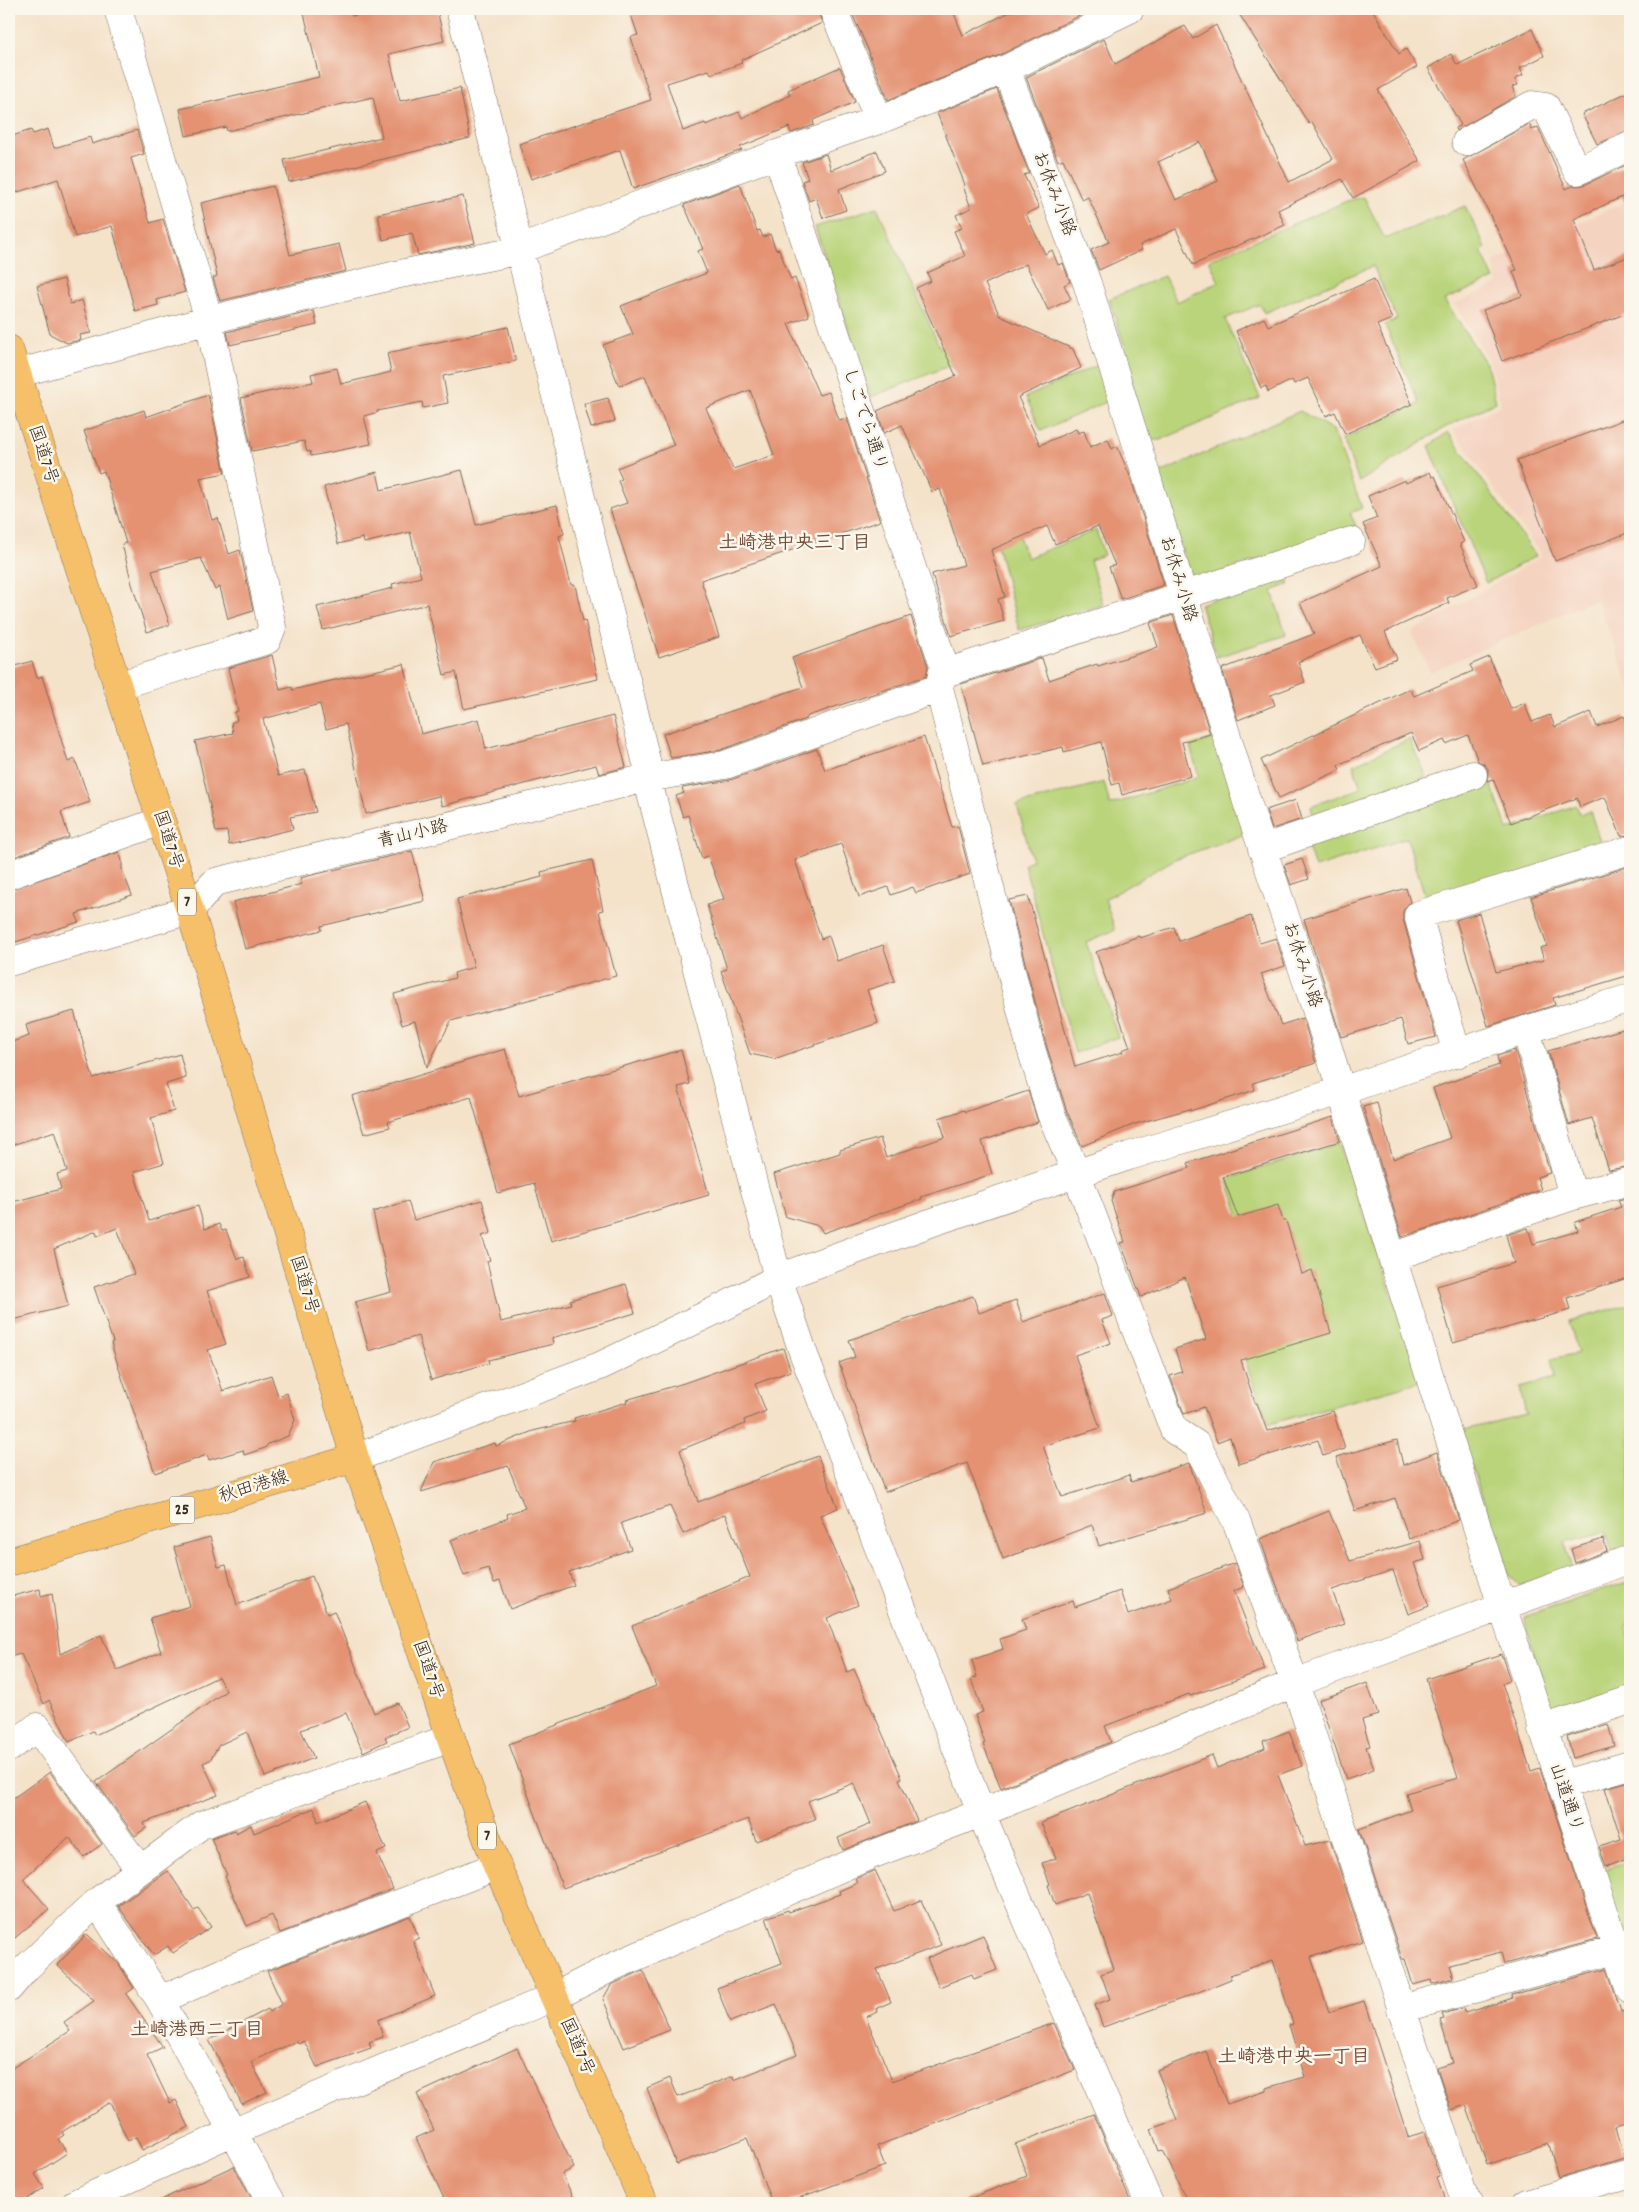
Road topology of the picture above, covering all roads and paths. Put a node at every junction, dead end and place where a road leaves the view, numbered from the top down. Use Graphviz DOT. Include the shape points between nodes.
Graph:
graph roads {
  1 [pos="118,9"];
  2 [pos="460,9"];
  3 [pos="1130,9"];
  4 [pos="836,10"];
  5 [pos="1006,69"];
  6 [pos="879,120"];
  7 [pos="1466,142"];
  8 [pos="1630,146"];
  9 [pos="777,154"];
  10 [pos="520,249"];
  11 [pos="209,320"];
  12 [pos="11,366"];
  13 [pos="1351,541"];
  14 [pos="1182,595"];
  15 [pos="941,681"];
  16 [pos="117,686"];
  17 [pos="647,769"];
  18 [pos="1473,775"];
  19 [pos="161,821"];
  20 [pos="1262,849"];
  21 [pos="1630,850"];
  22 [pos="9,875"];
  23 [pos="190,910"];
  24 [pos="9,962"];
  25 [pos="1630,998"];
  26 [pos="1526,1030"];
  27 [pos="1457,1054"];
  28 [pos="1341,1091"];
  29 [pos="1077,1175"];
  30 [pos="1630,1181"];
  31 [pos="1573,1196"];
  32 [pos="1392,1257"];
  33 [pos="778,1278"];
  34 [pos="355,1458"];
  35 [pos="1630,1559"];
  36 [pos="9,1562"];
  37 [pos="1502,1606"];
  38 [pos="1295,1683"];
  39 [pos="1630,1700"];
  40 [pos="1542,1729"];
  41 [pos="450,1738"];
  42 [pos="9,1748"];
  43 [pos="1630,1765"];
  44 [pos="1561,1784"];
  45 [pos="981,1813"];
  46 [pos="498,1866"];
  47 [pos="140,1870"];
  48 [pos="97,1902"];
  49 [pos="1623,1948"];
  50 [pos="9,1988"];
  51 [pos="1630,1989"];
  52 [pos="554,1997"];
  53 [pos="160,2000"];
  54 [pos="1401,2008"];
  55 [pos="232,2132"];
  56 [pos="1630,2173"];
  57 [pos="76,2203"];
  58 [pos="272,2203"];
  59 [pos="644,2203"];
  60 [pos="1149,2203"];
  61 [pos="1469,2203"];
  62 [pos="1527,2203"];
  1 -- 11 [label="street"];
  2 -- 10 [label="street"];
  3 -- 5 [label="street"];
  4 -- 6 [label="street"];
  5 -- 6 [label="street"];
  5 -- 14 [label="street, お休み小路" via="1087,284"];
  6 -- 9 [label="street"];
  7 -- 8 [label="street" via="1532,105 1546,107 1578,171"];
  9 -- 10 [label="street"];
  9 -- 15 [label="street, しごでら通り" via="944,666"];
  10 -- 11 [label="street"];
  10 -- 17 [label="street"];
  11 -- 12 [label="street"];
  11 -- 16 [label="street" via="272,627 267,640"];
  12 -- 16 [label="main road, 国道7号 / 7"];
  13 -- 14 [label="street, 青山小路"];
  14 -- 15 [label="street, 青山小路"];
  14 -- 20 [label="street, お休み小路"];
  15 -- 17 [label="street, 青山小路" via="725,765"];
  15 -- 29 [label="street, しごでら通り" via="1030,1045 1051,1114"];
  16 -- 19 [label="main road, 国道7号 / 7"];
  17 -- 23 [label="street, 青山小路" via="215,882"];
  17 -- 33 [label="street"];
  18 -- 20 [label="street"];
  19 -- 22 [label="street"];
  19 -- 23 [label="main road, 国道7号 / 7"];
  20 -- 28 [label="street, お休み小路"];
  21 -- 27 [label="street" via="1418,915"];
  23 -- 24 [label="street"];
  23 -- 34 [label="main road, 国道7号 / 7"];
  25 -- 26 [label="street"];
  26 -- 27 [label="street"];
  26 -- 31 [label="street"];
  27 -- 28 [label="street"];
  28 -- 29 [label="street"];
  28 -- 32 [label="street, お休み小路"];
  29 -- 33 [label="street"];
  29 -- 38 [label="street, しごでら通り" via="1174,1430 1197,1445 1237,1523"];
  30 -- 31 [label="street"];
  31 -- 32 [label="street"];
  32 -- 37 [label="street, 山道通り"];
  33 -- 34 [label="street" via="600,1366"];
  33 -- 45 [label="street" via="804,1356"];
  34 -- 36 [label="main road, 秋田港線 / 25"];
  34 -- 41 [label="main road, 国道7号 / 7"];
  35 -- 37 [label="street"];
  37 -- 38 [label="street"];
  37 -- 40 [label="street, 山道通り"];
  38 -- 45 [label="street"];
  38 -- 54 [label="street, しごでら通り"];
  39 -- 40 [label="street"];
  40 -- 44 [label="street, 山道通り"];
  41 -- 46 [label="main road, 国道7号 / 7"];
  41 -- 47 [label="street" via="201,1825"];
  42 -- 47 [label="street" via="37,1726"];
  43 -- 44 [label="street"];
  44 -- 49 [label="street, 山道通り"];
  45 -- 52 [label="street" via="871,1855 621,1963"];
  45 -- 60 [label="street"];
  46 -- 52 [label="main road, 国道7号 / 7"];
  46 -- 53 [label="street" via="237,1966"];
  47 -- 48 [label="street"];
  48 -- 50 [label="street"];
  48 -- 53 [label="street"];
  49 -- 51 [label="street, 山道通り"];
  49 -- 54 [label="street"];
  52 -- 55 [label="street"];
  52 -- 59 [label="main road, 国道7号 / 7"];
  53 -- 55 [label="street"];
  54 -- 61 [label="street, しごでら通り" via="1461,2190"];
  55 -- 57 [label="street"];
  55 -- 58 [label="street"];
  56 -- 62 [label="street"];
}
